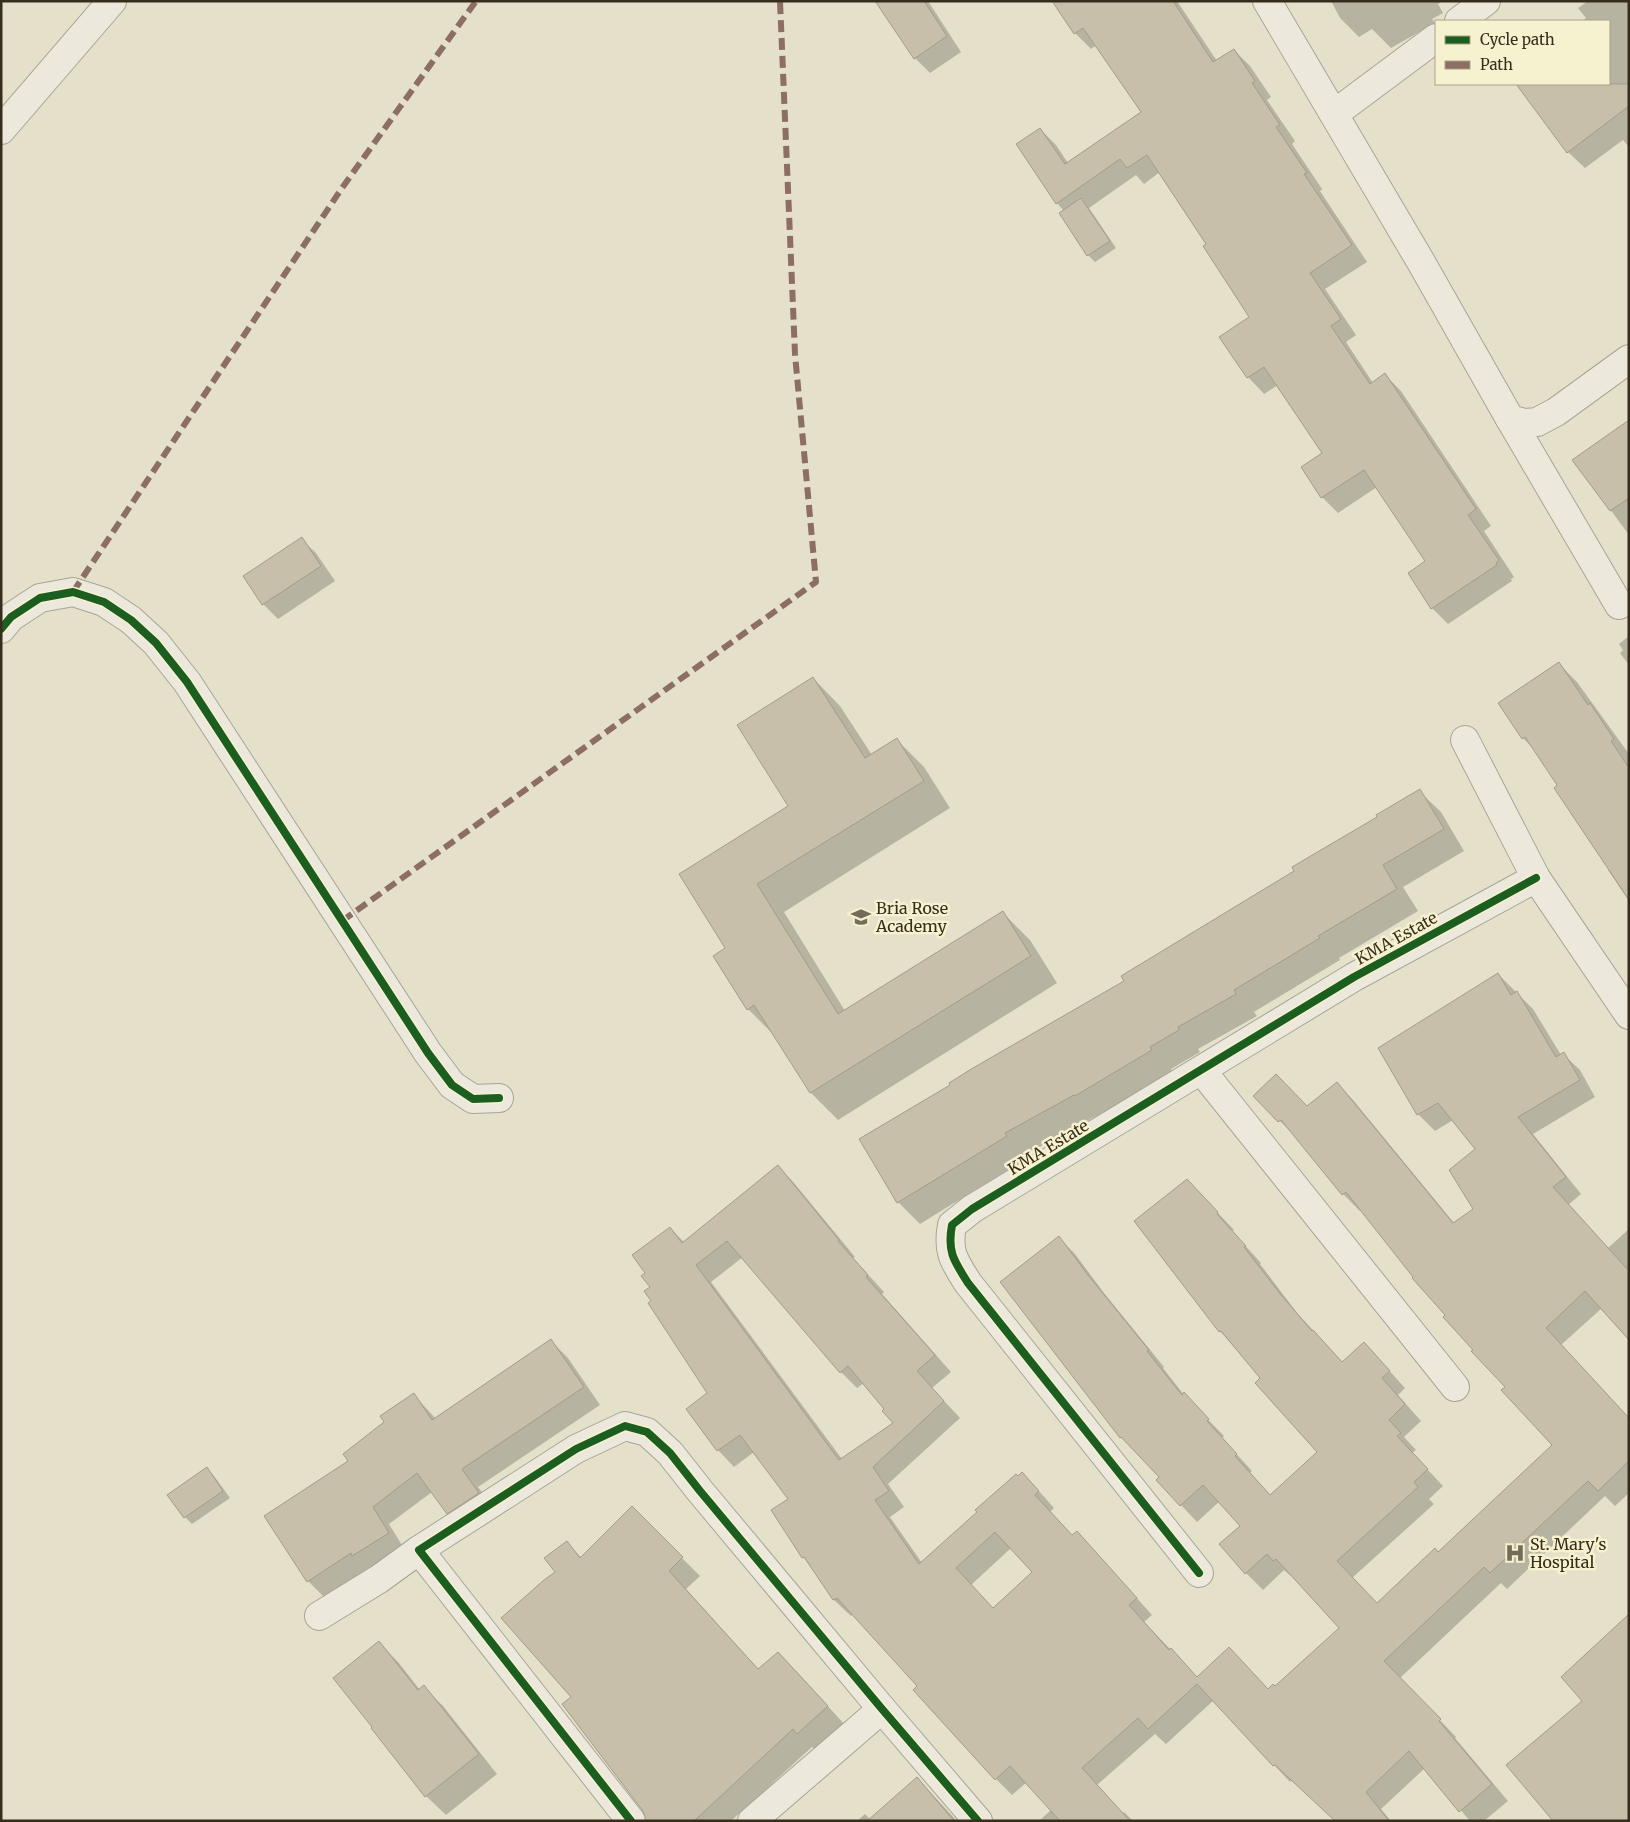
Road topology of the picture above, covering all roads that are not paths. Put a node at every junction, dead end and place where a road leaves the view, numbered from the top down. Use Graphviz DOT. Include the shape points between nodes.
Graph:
graph roads {
  1 [pos="112,1"];
  2 [pos="1267,1"];
  3 [pos="1486,1"];
  4 [pos="1460,20"];
  5 [pos="1435,39"];
  6 [pos="1334,114"];
  7 [pos="1,130"];
  8 [pos="1629,359"];
  9 [pos="1510,418"];
  10 [pos="1619,605"];
  11 [pos="1,629"];
  12 [pos="1465,740"];
  13 [pos="1536,878"];
  14 [pos="1629,1015"];
  15 [pos="1202,1071"];
  16 [pos="499,1098"];
  17 [pos="1455,1387"];
  18 [pos="419,1550"];
  19 [pos="1199,1573"];
  20 [pos="319,1616"];
  21 [pos="882,1709"];
  22 [pos="631,1821"];
  23 [pos="752,1821"];
  24 [pos="978,1821"];
  1 -- 7 [label="street"];
  2 -- 6 [label="street"];
  3 -- 4 [label="street"];
  5 -- 6 [label="street"];
  6 -- 9 [label="street"];
  8 -- 9 [label="street" via="1537,422 1524,423"];
  9 -- 10 [label="street"];
  11 -- 16 [label="street" via="11,617 40,598 73,592 104,602 131,620 156,643 187,682 452,1085 473,1100"];
  12 -- 13 [label="street"];
  13 -- 14 [label="street"];
  13 -- 15 [label="street, KMA Estate" via="1354,977"];
  15 -- 17 [label="street"];
  15 -- 19 [label="street, KMA Estate" via="972,1209 952,1226 949,1241 954,1263 968,1283"];
  18 -- 20 [label="street" via="380,1579"];
  18 -- 21 [label="street" via="576,1448 625,1426 646,1432 670,1453"];
  18 -- 22 [label="street"];
  21 -- 23 [label="street"];
  21 -- 24 [label="street"];
}
